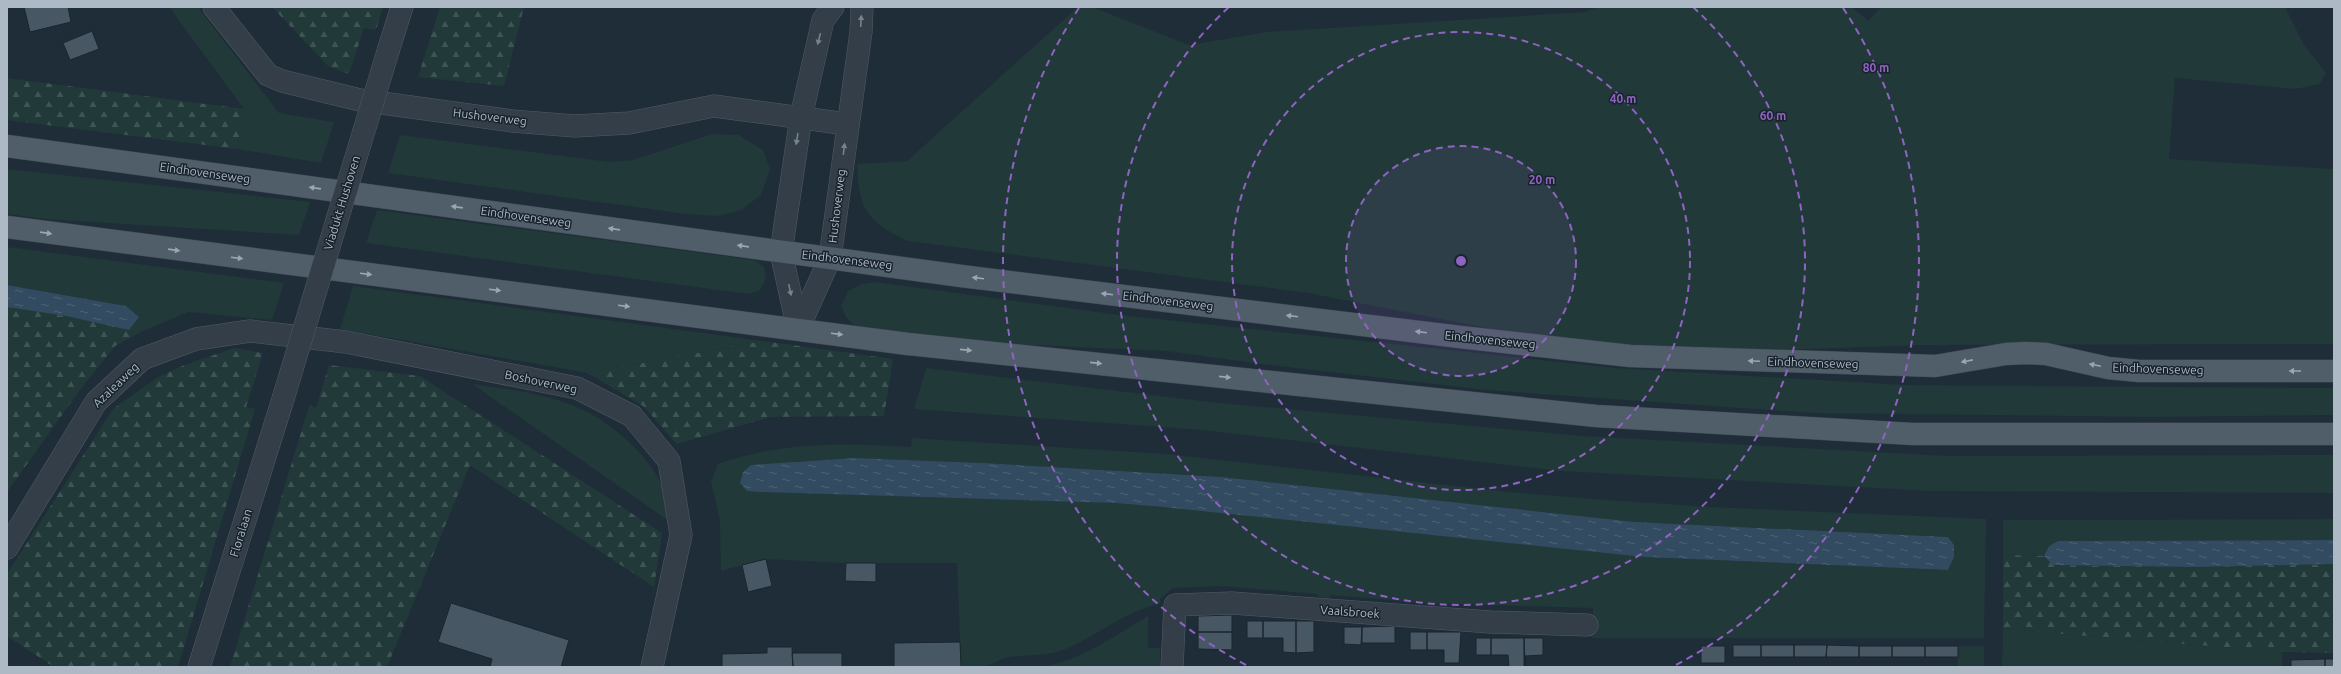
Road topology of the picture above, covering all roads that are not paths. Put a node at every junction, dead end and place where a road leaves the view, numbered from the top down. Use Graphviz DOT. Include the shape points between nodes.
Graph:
graph roads {
  1 [pos="214,7"];
  2 [pos="402,7"];
  3 [pos="833,7"];
  4 [pos="862,7"];
  5 [pos="801,117"];
  6 [pos="847,124"];
  7 [pos="7,146"];
  8 [pos="7,227"];
  9 [pos="781,252"];
  10 [pos="830,258"];
  11 [pos="798,330"];
  12 [pos="346,342"];
  13 [pos="2334,371"];
  14 [pos="283,399"];
  15 [pos="2334,434"];
  16 [pos="7,548"];
  17 [pos="1587,625"];
  18 [pos="199,667"];
  19 [pos="652,667"];
  20 [pos="1172,667"];
  1 -- 5 [label="street, Hushoverweg" via="268,75 282,81 360,100 512,121 575,126 629,123 714,106"];
  2 -- 14 [label="street, Viadukt Hushoven, bridge"];
  3 -- 5 [label="street, one-way" via="823,20"];
  6 -- 4 [label="street, Hushoverweg, one-way" via="861,32"];
  5 -- 6 [label="street, Hushoverweg"];
  5 -- 9 [label="street, one-way"];
  10 -- 6 [label="street, Hushoverweg, one-way"];
  9 -- 7 [label="main road, Eindhovenseweg, one-way"];
  8 -- 11 [label="main road, one-way"];
  9 -- 10 [label="main road, Eindhovenseweg"];
  9 -- 11 [label="street, one-way"];
  10 -- 11 [label="street, Hushoverweg"];
  13 -- 10 [label="main road, Eindhovenseweg, one-way" via="2138,371 2108,368 2046,354 2026,353 1935,366 1630,356"];
  11 -- 15 [label="main road, one-way" via="908,344 1596,416 1913,434"];
  12 -- 16 [label="street, Azaleaweg" via="250,331 196,340 142,359 96,402"];
  12 -- 19 [label="street, Boshoverweg" via="577,388 632,416 669,461 681,535"];
  14 -- 18 [label="street, Floralaan"];
  17 -- 20 [label="street, Vaalsbroek" via="1490,622 1232,603 1175,605"];
}
